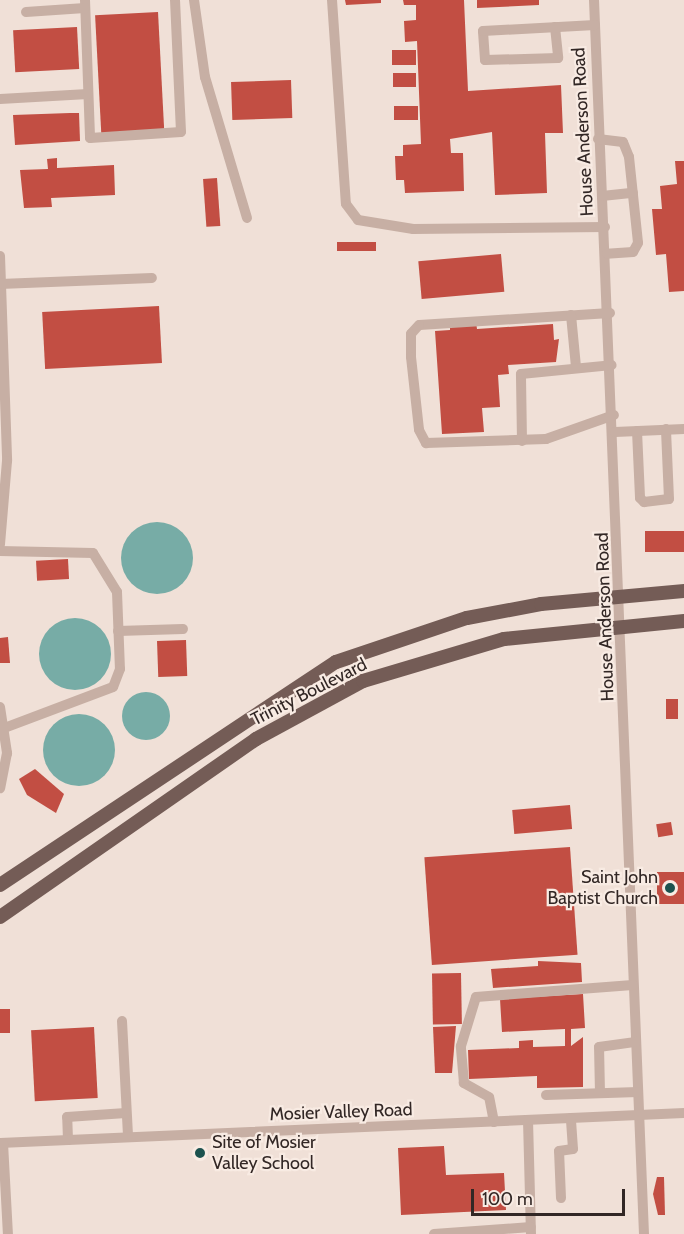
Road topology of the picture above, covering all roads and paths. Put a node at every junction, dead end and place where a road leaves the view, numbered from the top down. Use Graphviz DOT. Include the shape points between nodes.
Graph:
graph roads {
  1 [pos="175,0"];
  2 [pos="194,0"];
  3 [pos="332,0"];
  4 [pos="594,0"];
  5 [pos="85,4"];
  6 [pos="26,12"];
  7 [pos="595,25"];
  8 [pos="555,27"];
  9 [pos="87,94"];
  10 [pos="0,99"];
  11 [pos="598,139"];
  12 [pos="633,193"];
  13 [pos="602,196"];
  14 [pos="247,218"];
  15 [pos="605,227"];
  16 [pos="607,254"];
  17 [pos="0,256"];
  18 [pos="152,278"];
  19 [pos="0,284"];
  20 [pos="610,313"];
  21 [pos="571,315"];
  22 [pos="612,365"];
  23 [pos="576,366"];
  24 [pos="614,415"];
  25 [pos="666,429"];
  26 [pos="684,429"];
  27 [pos="637,431"];
  28 [pos="615,432"];
  29 [pos="522,441"];
  30 [pos="0,545"];
  31 [pos="0,551"];
  32 [pos="684,591"];
  33 [pos="621,596"];
  34 [pos="684,621"];
  35 [pos="622,626"];
  36 [pos="183,629"];
  37 [pos="118,631"];
  38 [pos="0,707"];
  39 [pos="7,727"];
  40 [pos="0,788"];
  41 [pos="0,886"];
  42 [pos="15,907"];
  43 [pos="0,917"];
  44 [pos="633,985"];
  45 [pos="122,1021"];
  46 [pos="636,1042"];
  47 [pos="638,1092"];
  48 [pos="600,1093"];
  49 [pos="546,1095"];
  50 [pos="126,1113"];
  51 [pos="684,1113"];
  52 [pos="639,1115"];
  53 [pos="571,1118"];
  54 [pos="528,1120"];
  55 [pos="494,1122"];
  56 [pos="128,1137"];
  57 [pos="68,1140"];
  58 [pos="1,1143"];
  59 [pos="561,1198"];
  60 [pos="531,1230"];
  61 [pos="8,1234"];
  62 [pos="435,1234"];
  63 [pos="644,1234"];
  1 -- 9 [label="street" via="181,132 90,138"];
  2 -- 14 [label="street" via="205,77"];
  3 -- 15 [label="street" via="346,204 358,220 412,229"];
  4 -- 7 [label="street, House Anderson Road"];
  5 -- 6 [label="street"];
  5 -- 9 [label="street"];
  7 -- 8 [label="street"];
  7 -- 11 [label="street, House Anderson Road"];
  8 -- 8 [label="street" via="483,31 485,60 558,58"];
  9 -- 10 [label="street"];
  11 -- 12 [label="street" via="623,142"];
  11 -- 13 [label="street, House Anderson Road"];
  12 -- 13 [label="street"];
  12 -- 16 [label="street" via="638,243 633,252"];
  13 -- 15 [label="street, House Anderson Road"];
  15 -- 16 [label="street, House Anderson Road"];
  16 -- 20 [label="street, House Anderson Road"];
  17 -- 19 [label="street"];
  18 -- 19 [label="street"];
  19 -- 30 [label="street" via="4,530"];
  20 -- 21 [label="street"];
  20 -- 22 [label="street, House Anderson Road"];
  21 -- 23 [label="street"];
  21 -- 29 [label="street" via="444,320 419,325 411,334 419,430 426,443"];
  22 -- 23 [label="street"];
  22 -- 24 [label="street, House Anderson Road"];
  23 -- 29 [label="street" via="521,374"];
  24 -- 28 [label="street, House Anderson Road"];
  24 -- 29 [label="street"];
  25 -- 26 [label="street"];
  25 -- 27 [label="street"];
  25 -- 27 [label="street" via="669,499 644,502 639,498"];
  27 -- 28 [label="street"];
  28 -- 33 [label="street, House Anderson Road"];
  31 -- 37 [label="street" via="93,553 114,580"];
  32 -- 33 [label="main road, Trinity Boulevard"];
  33 -- 35 [label="street, House Anderson Road"];
  33 -- 41 [label="main road, Trinity Boulevard" via="467,618 336,662"];
  34 -- 35 [label="main road, Trinity Boulevard"];
  35 -- 42 [label="main road, Trinity Boulevard" via="504,639 363,681 256,739"];
  35 -- 44 [label="street, House Anderson Road"];
  36 -- 37 [label="street"];
  37 -- 39 [label="street" via="120,669 113,687"];
  38 -- 39 [label="street"];
  39 -- 40 [label="street" via="7,770"];
  41 -- 42 [label="main road"];
  42 -- 43 [label="main road, Trinity Boulevard"];
  44 -- 46 [label="street, House Anderson Road"];
  44 -- 55 [label="street" via="476,997 461,1046 464,1083 489,1097"];
  45 -- 50 [label="street"];
  46 -- 47 [label="street, House Anderson Road"];
  46 -- 48 [label="street" via="599,1047"];
  47 -- 48 [label="street"];
  47 -- 52 [label="street, House Anderson Road"];
  48 -- 49 [label="street"];
  50 -- 56 [label="street"];
  50 -- 57 [label="street" via="67,1117"];
  51 -- 52 [label="street, Mosier Valley Road"];
  52 -- 53 [label="street, Mosier Valley Road"];
  52 -- 63 [label="street, House Anderson Road"];
  53 -- 54 [label="street, Mosier Valley Road"];
  53 -- 59 [label="street" via="573,1149 559,1151"];
  54 -- 55 [label="street, Mosier Valley Road"];
  54 -- 60 [label="street"];
  55 -- 56 [label="street, Mosier Valley Road"];
  56 -- 57 [label="street, Mosier Valley Road"];
  57 -- 58 [label="street, Mosier Valley Road"];
  58 -- 61 [label="street"];
  60 -- 62 [label="street"];
}
